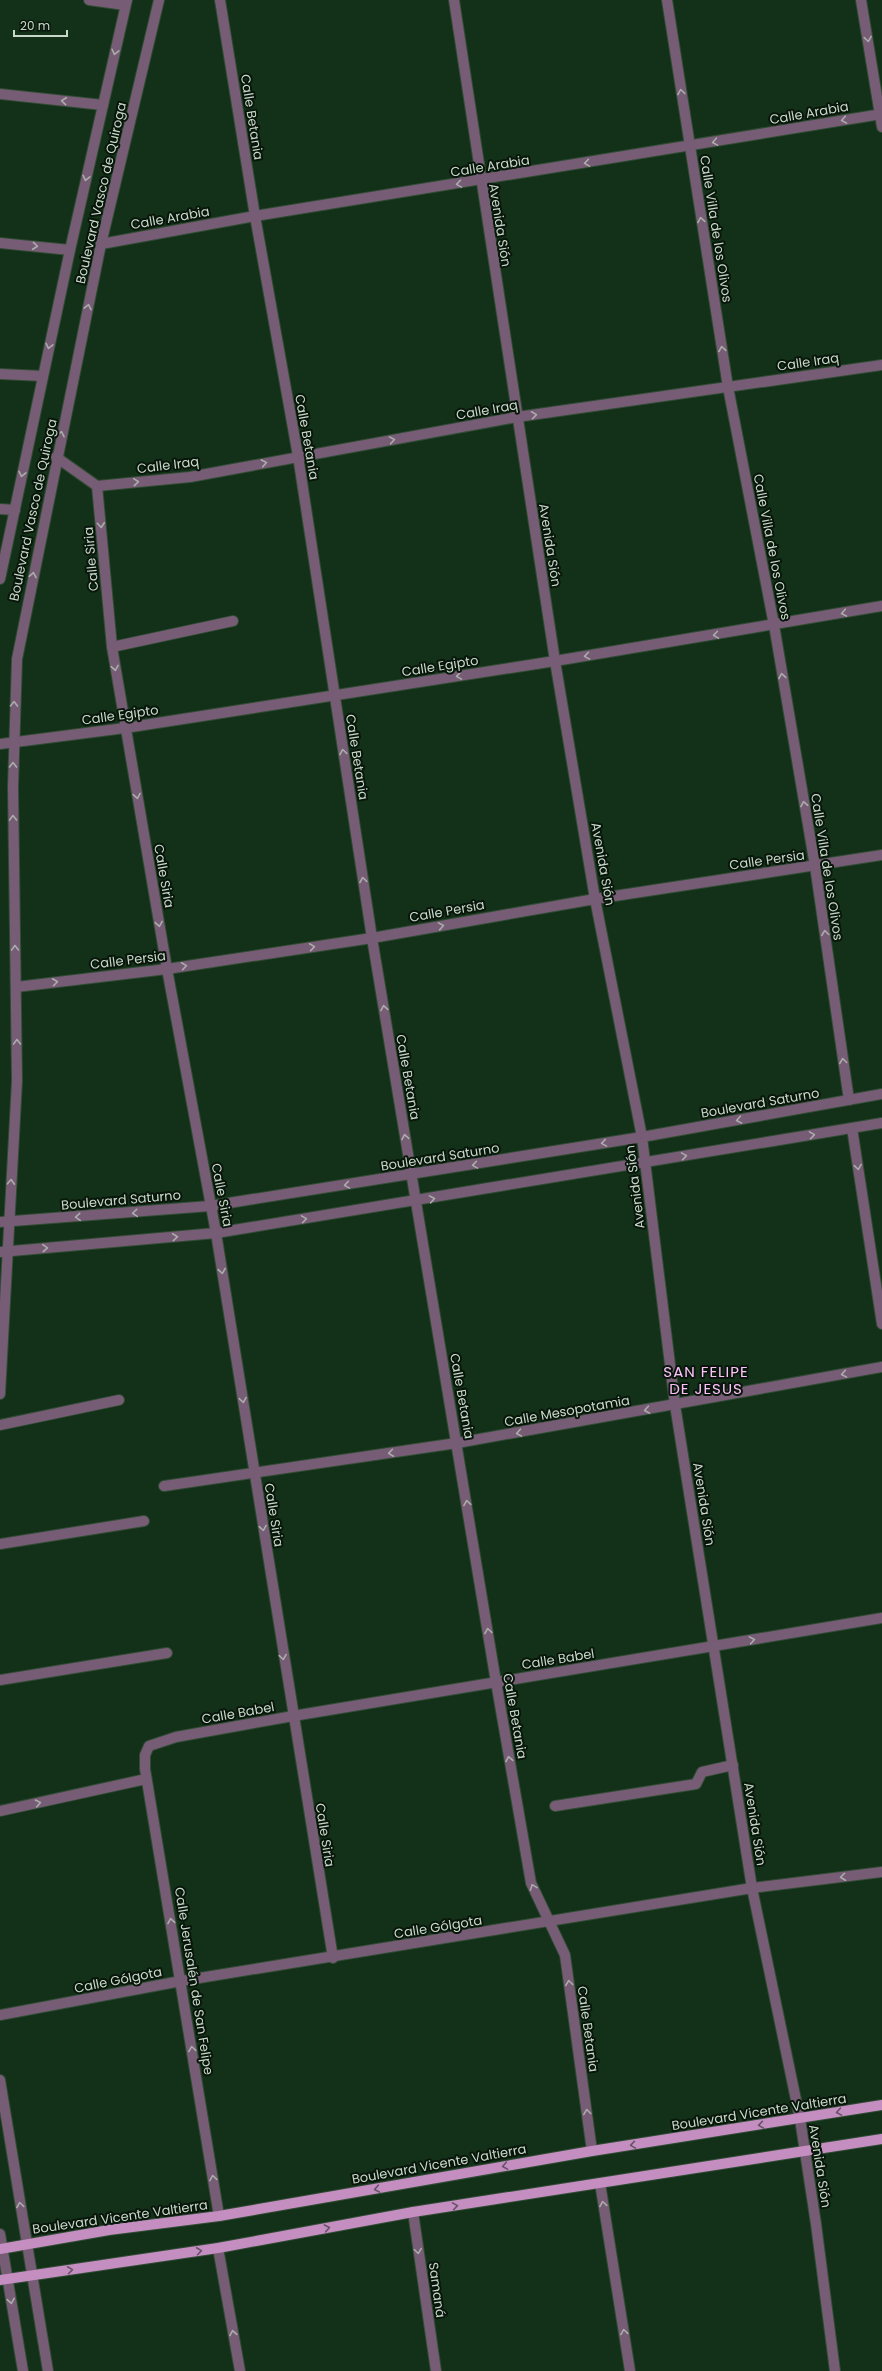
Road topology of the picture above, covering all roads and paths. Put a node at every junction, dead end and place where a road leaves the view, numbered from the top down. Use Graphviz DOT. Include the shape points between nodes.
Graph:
graph roads {
  1 [pos="89,0"];
  2 [pos="159,0"];
  3 [pos="220,0"];
  4 [pos="454,0"];
  5 [pos="667,0"];
  6 [pos="861,0"];
  7 [pos="126,3"];
  8 [pos="0,94"];
  9 [pos="103,105"];
  10 [pos="881,114"];
  11 [pos="882,127"];
  12 [pos="690,146"];
  13 [pos="480,181"];
  14 [pos="255,216"];
  15 [pos="0,243"];
  16 [pos="101,244"];
  17 [pos="70,250"];
  18 [pos="882,365"];
  19 [pos="0,374"];
  20 [pos="43,376"];
  21 [pos="728,387"];
  22 [pos="517,417"];
  23 [pos="298,456"];
  24 [pos="56,457"];
  25 [pos="97,486"];
  26 [pos="0,509"];
  27 [pos="15,510"];
  28 [pos="0,579"];
  29 [pos="882,606"];
  30 [pos="233,622"];
  31 [pos="774,625"];
  32 [pos="112,647"];
  33 [pos="555,661"];
  34 [pos="334,695"];
  35 [pos="125,728"];
  36 [pos="14,743"];
  37 [pos="0,744"];
  38 [pos="882,856"];
  39 [pos="815,866"];
  40 [pos="595,899"];
  41 [pos="372,938"];
  42 [pos="167,969"];
  43 [pos="16,987"];
  44 [pos="882,1094"];
  45 [pos="849,1100"];
  46 [pos="882,1123"];
  47 [pos="852,1128"];
  48 [pos="642,1137"];
  49 [pos="645,1162"];
  50 [pos="411,1175"];
  51 [pos="414,1202"];
  52 [pos="210,1206"];
  53 [pos="4,1222"];
  54 [pos="216,1233"];
  55 [pos="3,1251"];
  56 [pos="882,1324"];
  57 [pos="882,1367"];
  58 [pos="0,1394"];
  59 [pos="119,1400"];
  60 [pos="675,1405"];
  61 [pos="0,1425"];
  62 [pos="457,1444"];
  63 [pos="254,1473"];
  64 [pos="164,1486"];
  65 [pos="144,1521"];
  66 [pos="0,1544"];
  67 [pos="882,1618"];
  68 [pos="714,1647"];
  69 [pos="167,1653"];
  70 [pos="0,1680"];
  71 [pos="496,1682"];
  72 [pos="292,1716"];
  73 [pos="146,1750"];
  74 [pos="733,1765"];
  75 [pos="146,1779"];
  76 [pos="555,1806"];
  77 [pos="0,1811"];
  78 [pos="882,1872"];
  79 [pos="752,1888"];
  80 [pos="548,1923"];
  81 [pos="333,1958"];
  82 [pos="181,1981"];
  83 [pos="0,2015"];
  84 [pos="0,2080"];
  85 [pos="882,2105"];
  86 [pos="800,2119"];
  87 [pos="882,2139"];
  88 [pos="592,2151"];
  89 [pos="804,2153"];
  90 [pos="600,2183"];
  91 [pos="413,2212"];
  92 [pos="219,2216"];
  93 [pos="0,2234"];
  94 [pos="27,2244"];
  95 [pos="218,2248"];
  96 [pos="1,2249"];
  97 [pos="31,2275"];
  98 [pos="3,2279"];
  99 [pos="23,2371"];
  100 [pos="48,2371"];
  101 [pos="240,2371"];
  102 [pos="436,2371"];
  103 [pos="630,2371"];
  104 [pos="836,2371"];
  1 -- 7 [label="street"];
  2 -- 16 [label="street, Boulevard Vasco de Quiroga"];
  3 -- 14 [label="street, Calle Betania"];
  4 -- 13 [label="street, Avenida Sión"];
  12 -- 5 [label="street, Calle Villa de los Olivos, one-way"];
  6 -- 10 [label="street, one-way"];
  7 -- 9 [label="street, Boulevard Vasco de Quiroga, one-way"];
  9 -- 8 [label="street, one-way"];
  9 -- 17 [label="street, Boulevard Vasco de Quiroga, one-way"];
  10 -- 11 [label="street"];
  10 -- 12 [label="street, Calle Arabia, one-way"];
  12 -- 13 [label="street, Calle Arabia, one-way"];
  21 -- 12 [label="street, Calle Villa de los Olivos, one-way"];
  13 -- 14 [label="street, Calle Arabia, one-way"];
  13 -- 22 [label="street, Avenida Sión"];
  14 -- 16 [label="street, Calle Arabia"];
  14 -- 23 [label="street, Calle Betania"];
  15 -- 17 [label="street, one-way"];
  24 -- 16 [label="street, Boulevard Vasco de Quiroga, one-way"];
  17 -- 20 [label="street, Boulevard Vasco de Quiroga, one-way"];
  18 -- 21 [label="street, Calle Iraq"];
  19 -- 20 [label="street"];
  20 -- 27 [label="street, Boulevard Vasco de Quiroga, one-way"];
  22 -- 21 [label="street, Calle Iraq, one-way"];
  21 -- 31 [label="street, Calle Villa de los Olivos"];
  23 -- 22 [label="street, Calle Iraq, one-way"];
  22 -- 33 [label="street, Avenida Sión"];
  25 -- 23 [label="street, Calle Iraq, one-way" via="190,477"];
  23 -- 34 [label="street, Calle Betania"];
  24 -- 25 [label="street"];
  36 -- 24 [label="street, Boulevard Vasco de Quiroga, one-way" via="17,659"];
  25 -- 32 [label="street, Calle Siria, one-way"];
  26 -- 27 [label="street"];
  27 -- 28 [label="street, Boulevard Vasco de Quiroga"];
  29 -- 31 [label="street, Calle Egipto, one-way"];
  30 -- 32 [label="street"];
  31 -- 33 [label="street, Calle Egipto, one-way"];
  39 -- 31 [label="street, Calle Villa de los Olivos, one-way"];
  32 -- 35 [label="street, Calle Siria, one-way"];
  33 -- 34 [label="street, Calle Egipto, one-way"];
  33 -- 40 [label="street, Avenida Sión"];
  34 -- 35 [label="street, Calle Egipto"];
  41 -- 34 [label="street, Calle Betania, one-way"];
  35 -- 36 [label="street, Calle Egipto"];
  35 -- 42 [label="street, Calle Siria, one-way"];
  36 -- 37 [label="street, Calle Egipto"];
  43 -- 36 [label="street, Boulevard Vasco de Quiroga, one-way"];
  38 -- 39 [label="street, Calle Persia"];
  39 -- 40 [label="street, Calle Persia"];
  45 -- 39 [label="street, Calle Villa de los Olivos, one-way"];
  41 -- 40 [label="street, Calle Persia, one-way"];
  40 -- 48 [label="street, Avenida Sión"];
  42 -- 41 [label="street, Calle Persia, one-way"];
  50 -- 41 [label="street, Calle Betania, one-way"];
  43 -- 42 [label="street, Calle Persia, one-way"];
  42 -- 52 [label="street, Calle Siria"];
  53 -- 43 [label="street, Boulevard Vasco de Quiroga, one-way" via="17,1081"];
  44 -- 45 [label="street, Boulevard Saturno"];
  45 -- 48 [label="street, Boulevard Saturno, one-way"];
  46 -- 47 [label="street"];
  49 -- 47 [label="street, one-way"];
  47 -- 56 [label="street, one-way"];
  48 -- 49 [label="street, Avenida Sión"];
  48 -- 50 [label="street, Boulevard Saturno, one-way"];
  51 -- 49 [label="street, one-way"];
  49 -- 60 [label="street, Avenida Sión"];
  50 -- 51 [label="street, Calle Betania"];
  50 -- 52 [label="street, Boulevard Saturno, one-way"];
  54 -- 51 [label="street, one-way"];
  51 -- 62 [label="street, Calle Betania"];
  52 -- 53 [label="street, Boulevard Saturno, one-way"];
  52 -- 54 [label="street, Calle Siria"];
  53 -- 55 [label="street, Boulevard Vasco de Quiroga"];
  55 -- 54 [label="street, one-way"];
  54 -- 63 [label="street, Calle Siria, one-way"];
  55 -- 58 [label="street, Boulevard Vasco de Quiroga"];
  57 -- 60 [label="street, Calle Mesopotamia, one-way"];
  59 -- 61 [label="street"];
  60 -- 62 [label="street, Calle Mesopotamia, one-way"];
  60 -- 68 [label="street, Avenida Sión"];
  62 -- 63 [label="street, Calle Mesopotamia, one-way"];
  71 -- 62 [label="street, Calle Betania, one-way"];
  63 -- 64 [label="street, Calle Mesopotamia"];
  63 -- 72 [label="street, Calle Siria, one-way"];
  65 -- 66 [label="street"];
  68 -- 67 [label="street, Calle Babel, one-way"];
  68 -- 71 [label="street, Calle Babel"];
  68 -- 74 [label="street, Avenida Sión"];
  69 -- 70 [label="street"];
  71 -- 72 [label="street, Calle Babel"];
  80 -- 71 [label="street, Calle Betania, one-way" via="531,1884"];
  72 -- 73 [label="street, Calle Babel" via="176,1738 155,1744"];
  72 -- 81 [label="street, Calle Siria"];
  73 -- 75 [label="street, Calle Jerusalén de San Felipe"];
  74 -- 76 [label="street" via="702,1772 696,1784"];
  74 -- 79 [label="street, Avenida Sión"];
  77 -- 75 [label="street, one-way"];
  82 -- 75 [label="street, Calle Jerusalén de San Felipe, one-way"];
  78 -- 79 [label="street, Calle Gólgota, one-way"];
  79 -- 80 [label="street, Calle Gólgota"];
  79 -- 86 [label="street, Avenida Sión"];
  80 -- 81 [label="street, Calle Gólgota"];
  88 -- 80 [label="street, Calle Betania, one-way" via="565,1955"];
  81 -- 82 [label="street, Calle Gólgota"];
  82 -- 83 [label="street, Calle Gólgota"];
  92 -- 82 [label="street, Calle Jerusalén de San Felipe, one-way"];
  94 -- 84 [label="street, one-way"];
  85 -- 86 [label="main road, Boulevard Vicente Valtierra, one-way"];
  86 -- 88 [label="main road, Boulevard Vicente Valtierra, one-way"];
  86 -- 89 [label="street, Avenida Sión"];
  87 -- 89 [label="main road"];
  88 -- 92 [label="main road, Boulevard Vicente Valtierra, one-way"];
  89 -- 90 [label="main road"];
  89 -- 104 [label="street, Avenida Sión"];
  91 -- 90 [label="main road, one-way"];
  103 -- 90 [label="street, one-way"];
  95 -- 91 [label="main road, one-way"];
  91 -- 102 [label="street, Samaná, one-way"];
  92 -- 94 [label="main road, Boulevard Vicente Valtierra" via="109,2230"];
  93 -- 96 [label="street"];
  94 -- 96 [label="main road, Boulevard Vicente Valtierra"];
  94 -- 97 [label="street"];
  97 -- 95 [label="main road, one-way"];
  101 -- 95 [label="street, one-way"];
  96 -- 98 [label="street"];
  97 -- 98 [label="main road"];
  97 -- 100 [label="street"];
  98 -- 99 [label="street, one-way"];
}
